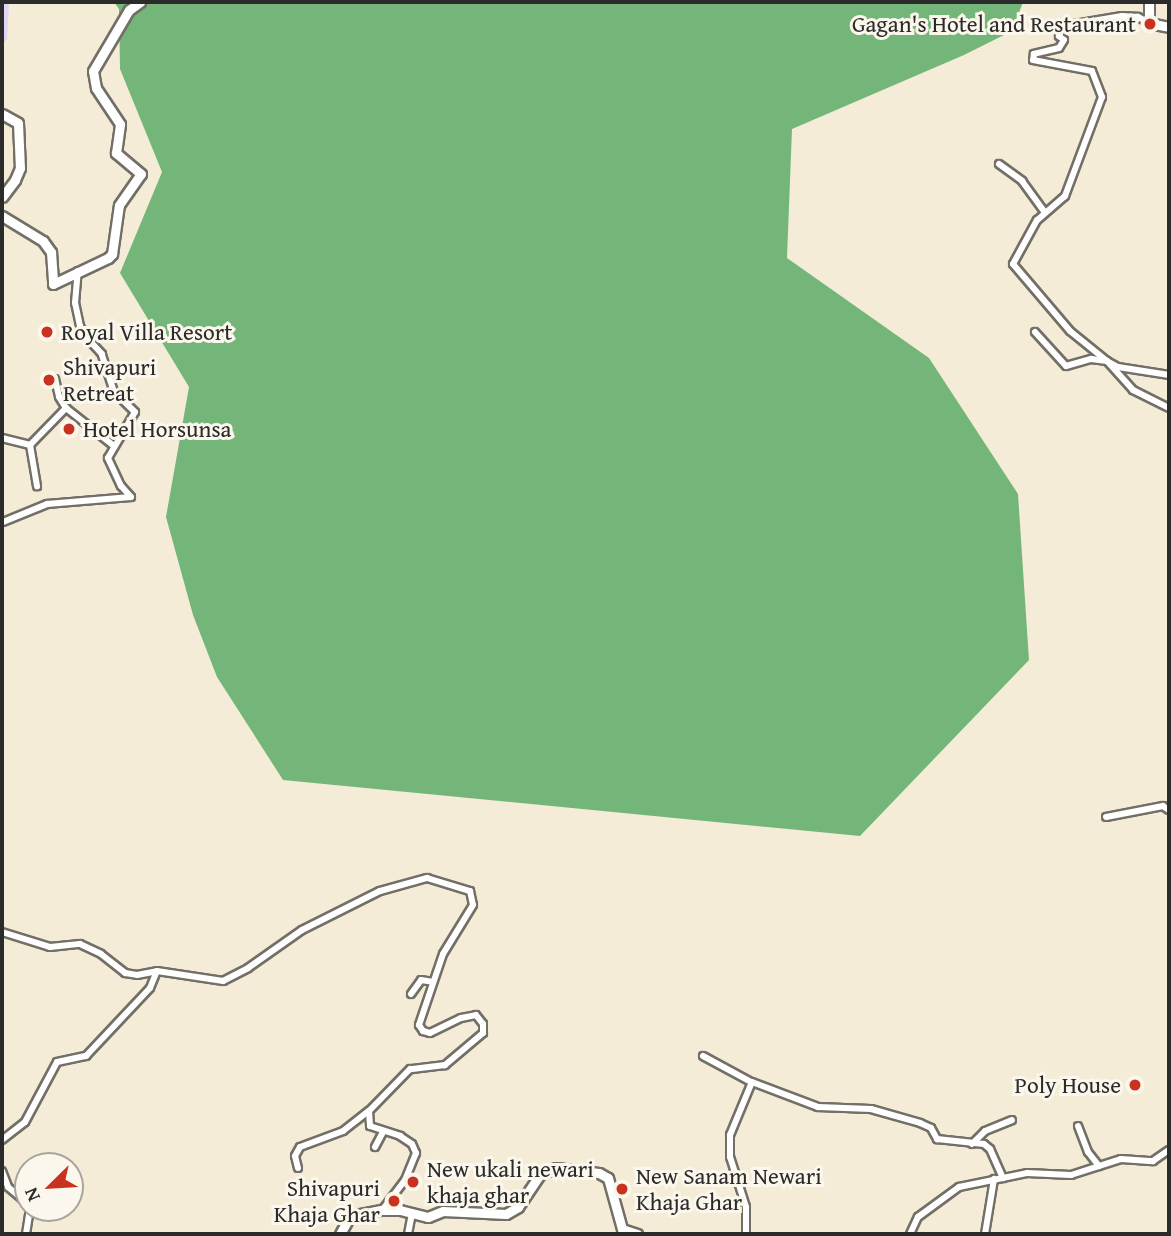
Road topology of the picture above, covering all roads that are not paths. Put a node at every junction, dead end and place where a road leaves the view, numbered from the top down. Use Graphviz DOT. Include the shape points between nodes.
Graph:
graph roads {
  1 [pos="140,2"];
  2 [pos="1149,2"];
  3 [pos="1149,23"];
  4 [pos="1169,27"];
  5 [pos="2,114"];
  6 [pos="999,164"];
  7 [pos="2,197"];
  8 [pos="1045,213"];
  9 [pos="2,216"];
  10 [pos="78,271"];
  11 [pos="1035,332"];
  12 [pos="1107,361"];
  13 [pos="1169,375"];
  14 [pos="55,379"];
  15 [pos="66,408"];
  16 [pos="1169,408"];
  17 [pos="2,438"];
  18 [pos="30,445"];
  19 [pos="114,446"];
  20 [pos="37,486"];
  21 [pos="3,522"];
  22 [pos="1169,810"];
  23 [pos="1106,817"];
  24 [pos="2,932"];
  25 [pos="157,971"];
  26 [pos="433,982"];
  27 [pos="411,994"];
  28 [pos="703,1056"];
  29 [pos="751,1083"];
  30 [pos="369,1111"];
  31 [pos="1012,1120"];
  32 [pos="1078,1126"];
  33 [pos="383,1132"];
  34 [pos="2,1140"];
  35 [pos="972,1144"];
  36 [pos="375,1147"];
  37 [pos="1169,1150"];
  38 [pos="1099,1166"];
  39 [pos="298,1168"];
  40 [pos="2,1171"];
  41 [pos="1003,1178"];
  42 [pos="994,1180"];
  43 [pos="14,1192"];
  44 [pos="382,1210"];
  45 [pos="412,1213"];
  46 [pos="618,1232"];
  47 [pos="340,1234"];
  48 [pos="408,1234"];
  49 [pos="637,1234"];
  50 [pos="746,1234"];
  51 [pos="910,1234"];
  52 [pos="985,1234"];
  1 -- 10 [label="street" via="129,10 92,80 120,124 116,153 141,174 119,205 112,254"];
  2 -- 3 [label="street"];
  3 -- 4 [label="street"];
  3 -- 8 [label="street" via="1122,16 1063,26 1059,48 1034,54 1033,60 1092,71 1102,97 1065,196"];
  5 -- 7 [label="street" via="18,123 20,169"];
  6 -- 8 [label="street" via="1022,181"];
  8 -- 12 [label="street" via="1013,264 1070,331"];
  9 -- 10 [label="street" via="51,252 53,284"];
  10 -- 19 [label="street" via="75,303 80,326 102,354 114,391 135,413"];
  11 -- 12 [label="street" via="1066,366 1091,359"];
  12 -- 13 [label="street"];
  12 -- 16 [label="street" via="1133,390"];
  14 -- 15 [label="street"];
  15 -- 18 [label="street"];
  15 -- 19 [label="street"];
  17 -- 18 [label="street"];
  18 -- 20 [label="street"];
  19 -- 21 [label="street" via="108,458 131,497 47,504"];
  22 -- 23 [label="street" via="1163,806"];
  24 -- 25 [label="street" via="50,947 80,944 125,973"];
  25 -- 26 [label="street" via="223,981 302,930 368,895 427,878 470,891 473,905 443,954"];
  25 -- 34 [label="street" via="150,988 86,1056 57,1062 25,1122"];
  26 -- 27 [label="street" via="421,980"];
  26 -- 30 [label="street" via="422,1009 419,1025 423,1031 430,1033 476,1015 483,1033 445,1065 410,1069"];
  28 -- 29 [label="street"];
  29 -- 35 [label="street" via="818,1107 872,1108 931,1128 937,1139"];
  29 -- 50 [label="street" via="730,1135 730,1157 746,1207"];
  30 -- 33 [label="street" via="370,1126"];
  30 -- 39 [label="street" via="343,1131 300,1147 295,1156"];
  31 -- 35 [label="street" via="985,1131"];
  32 -- 38 [label="street"];
  33 -- 36 [label="street"];
  33 -- 44 [label="street" via="400,1136 416,1153 405,1180"];
  35 -- 41 [label="street" via="990,1149"];
  37 -- 38 [label="street" via="1153,1161 1121,1159"];
  38 -- 41 [label="street" via="1071,1175 1036,1172"];
  40 -- 43 [label="street"];
  41 -- 42 [label="street"];
  42 -- 51 [label="street" via="959,1187 918,1217"];
  42 -- 52 [label="street"];
  44 -- 45 [label="street"];
  44 -- 47 [label="street" via="350,1216"];
  45 -- 46 [label="street" via="428,1217 443,1211 506,1214 518,1207 540,1174 556,1168 608,1178"];
  45 -- 48 [label="street"];
  46 -- 49 [label="street"];
}
